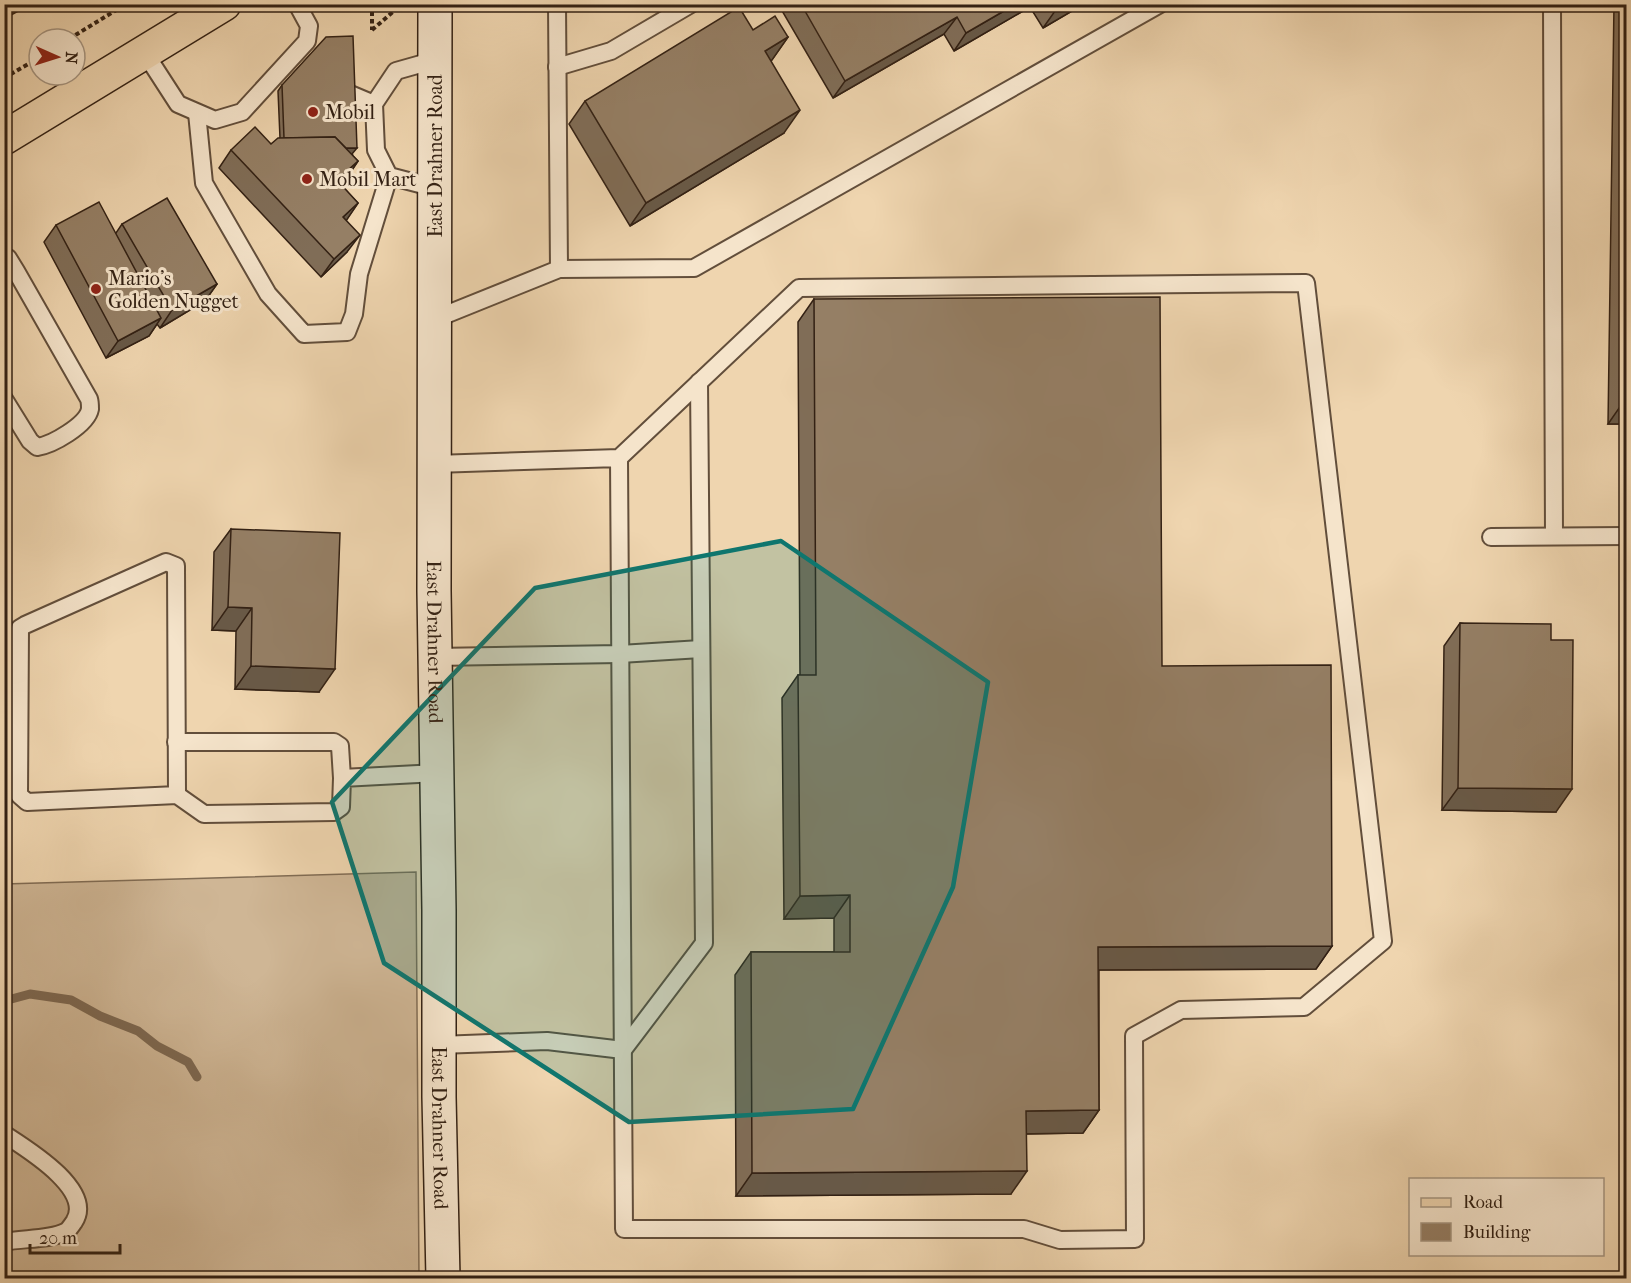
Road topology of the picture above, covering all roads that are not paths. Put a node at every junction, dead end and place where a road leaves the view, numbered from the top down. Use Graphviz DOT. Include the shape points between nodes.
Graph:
graph roads {
  1 [pos="224,4"];
  2 [pos="297,4"];
  3 [pos="435,4"];
  4 [pos="557,4"];
  5 [pos="691,4"];
  6 [pos="1160,4"];
  7 [pos="1552,4"];
  8 [pos="191,13"];
  9 [pos="145,53"];
  10 [pos="435,60"];
  11 [pos="284,66"];
  12 [pos="557,67"];
  13 [pos="303,74"];
  14 [pos="324,83"];
  15 [pos="374,104"];
  16 [pos="197,113"];
  17 [pos="4,138"];
  18 [pos="389,176"];
  19 [pos="435,188"];
  20 [pos="4,258"];
  21 [pos="559,269"];
  22 [pos="435,319"];
  23 [pos="699,382"];
  24 [pos="4,399"];
  25 [pos="619,458"];
  26 [pos="435,464"];
  27 [pos="1554,536"];
  28 [pos="1626,536"];
  29 [pos="1491,537"];
  30 [pos="701,649"];
  31 [pos="620,654"];
  32 [pos="435,657"];
  33 [pos="177,742"];
  34 [pos="437,772"];
  35 [pos="342,778"];
  36 [pos="177,795"];
  37 [pos="439,1044"];
  38 [pos="623,1050"];
  39 [pos="4,1134"];
  40 [pos="4,1242"];
  41 [pos="443,1278"];
  1 -- 8 [label="main road"];
  2 -- 11 [label="lane" via="309,26 307,41"];
  3 -- 10 [label="street, East Drahner Road"];
  4 -- 12 [label="lane"];
  5 -- 12 [label="lane" via="611,51"];
  6 -- 21 [label="lane" via="694,268"];
  7 -- 27 [label="lane"];
  8 -- 9 [label="main road"];
  9 -- 16 [label="lane" via="178,104"];
  9 -- 17 [label="main road"];
  10 -- 15 [label="lane" via="396,71"];
  10 -- 19 [label="street, East Drahner Road"];
  11 -- 13 [label="lane"];
  11 -- 16 [label="lane" via="242,112 214,120"];
  12 -- 21 [label="lane"];
  14 -- 15 [label="lane"];
  15 -- 18 [label="lane" via="376,150"];
  16 -- 18 [label="lane" via="204,183 268,294 304,334 347,332 354,314 359,274"];
  18 -- 19 [label="lane"];
  19 -- 22 [label="street, East Drahner Road"];
  20 -- 24 [label="lane" via="8,258 89,399 90,409 80,424 47,446 37,447"];
  21 -- 22 [label="lane"];
  22 -- 26 [label="street, East Drahner Road"];
  23 -- 25 [label="lane"];
  23 -- 30 [label="lane"];
  23 -- 38 [label="lane" via="799,288 1305,283 1383,941 1304,1007 1181,1010 1134,1036 1135,1239 1060,1240 1024,1229 624,1228"];
  25 -- 26 [label="lane"];
  25 -- 31 [label="lane"];
  26 -- 32 [label="street, East Drahner Road"];
  27 -- 28 [label="lane"];
  27 -- 29 [label="lane"];
  30 -- 31 [label="lane"];
  30 -- 38 [label="lane" via="704,943"];
  31 -- 32 [label="lane"];
  31 -- 38 [label="lane"];
  32 -- 34 [label="street, East Drahner Road"];
  33 -- 35 [label="lane" via="334,742 340,746"];
  33 -- 36 [label="lane"];
  33 -- 36 [label="lane" via="176,567 171,563 20,628 22,800"];
  34 -- 35 [label="lane"];
  34 -- 37 [label="street, East Drahner Road"];
  35 -- 36 [label="lane" via="341,807 334,812 204,814"];
  37 -- 38 [label="lane" via="547,1041"];
  37 -- 41 [label="street, East Drahner Road"];
  39 -- 40 [label="lane" via="70,1186 78,1205 78,1216 68,1231"];
}
